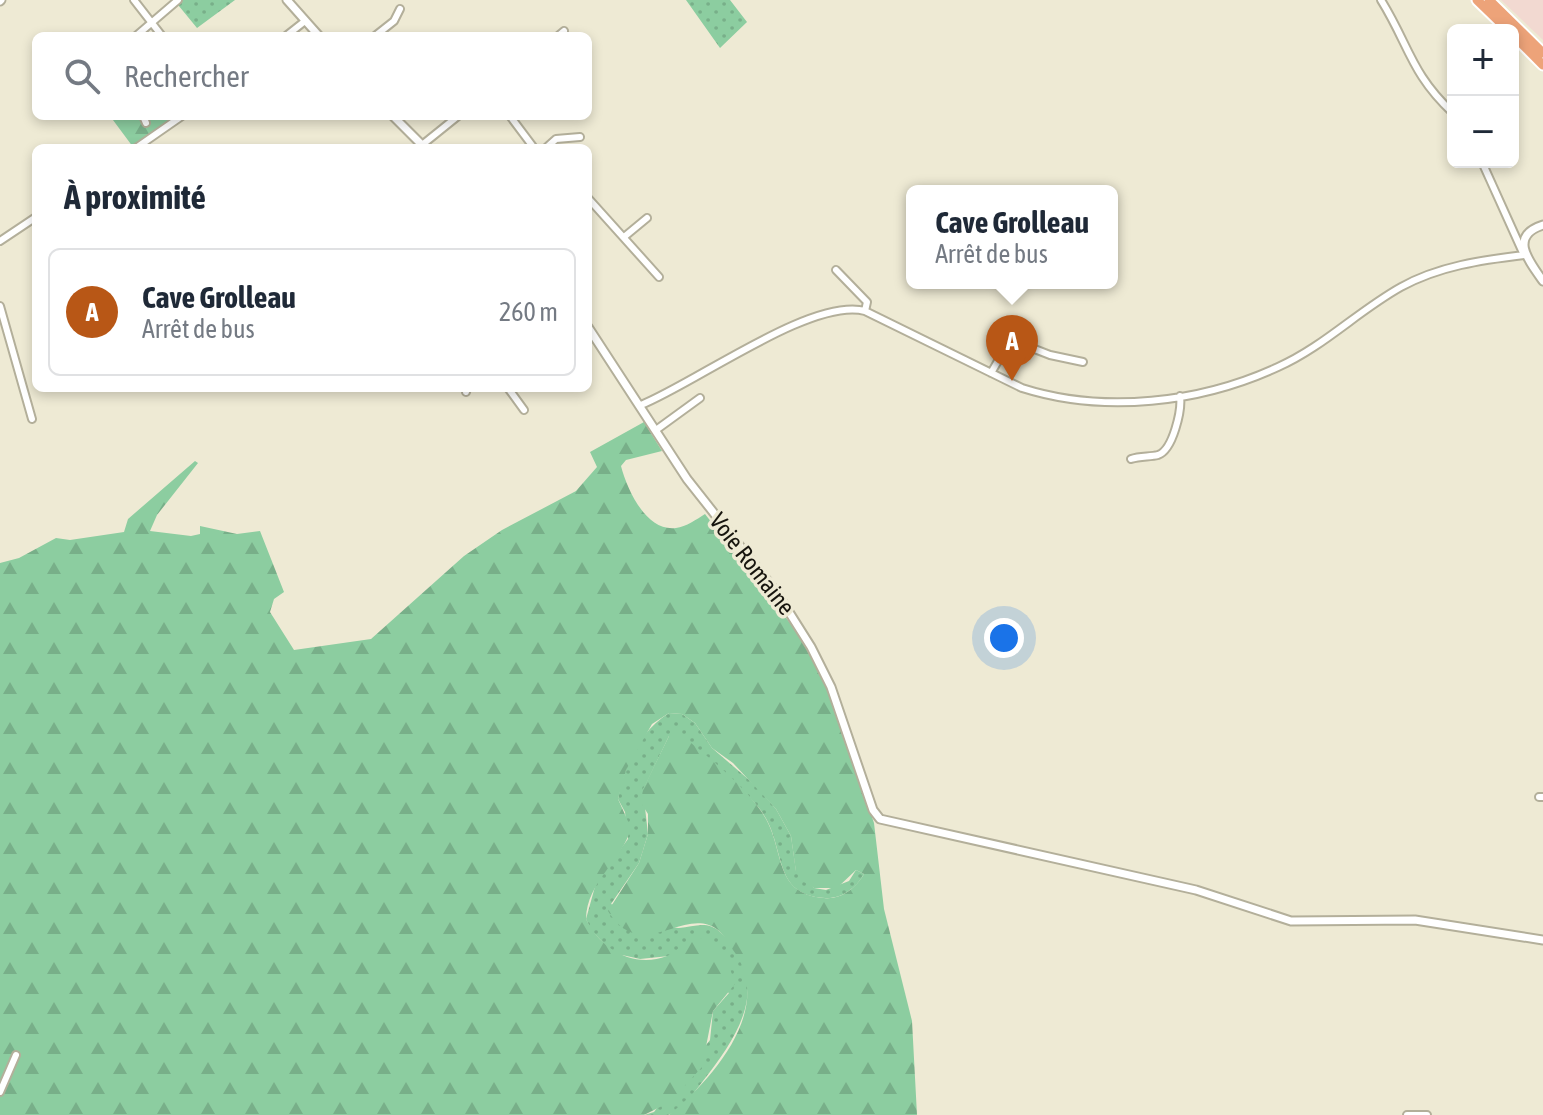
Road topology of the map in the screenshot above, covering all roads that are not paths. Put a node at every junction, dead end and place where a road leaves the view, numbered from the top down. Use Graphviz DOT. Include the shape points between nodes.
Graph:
graph roads {
  1 [pos="134,0"];
  2 [pos="178,0"];
  3 [pos="287,0"];
  4 [pos="1381,0"];
  5 [pos="1477,0"];
  6 [pos="1489,0"];
  7 [pos="400,9"];
  8 [pos="150,21"];
  9 [pos="305,21"];
  10 [pos="1502,24"];
  11 [pos="140,32"];
  12 [pos="159,32"];
  13 [pos="291,32"];
  14 [pos="315,32"];
  15 [pos="380,32"];
  16 [pos="1519,41"];
  17 [pos="1543,53"];
  18 [pos="1543,65"];
  19 [pos="1447,108"];
  20 [pos="176,120"];
  21 [pos="397,120"];
  22 [pos="453,120"];
  23 [pos="513,120"];
  24 [pos="580,137"];
  25 [pos="142,144"];
  26 [pos="421,144"];
  27 [pos="425,144"];
  28 [pos="531,144"];
  29 [pos="550,144"];
  30 [pos="1485,168"];
  31 [pos="592,202"];
  32 [pos="647,218"];
  33 [pos="32,220"];
  34 [pos="1543,225"];
  35 [pos="624,237"];
  36 [pos="0,241"];
  37 [pos="1524,255"];
  38 [pos="836,270"];
  39 [pos="659,277"];
  40 [pos="1543,281"];
  41 [pos="0,306"];
  42 [pos="865,311"];
  43 [pos="592,333"];
  44 [pos="1083,362"];
  45 [pos="991,373"];
  46 [pos="511,392"];
  47 [pos="1180,396"];
  48 [pos="700,398"];
  49 [pos="641,405"];
  50 [pos="524,410"];
  51 [pos="32,419"];
  52 [pos="656,430"];
  53 [pos="1131,459"];
  54 [pos="1543,940"];
  55 [pos="16,1055"];
  56 [pos="0,1092"];
  57 [pos="1407,1115"];
  58 [pos="1427,1115"];
  1 -- 8 [label="street"];
  2 -- 8 [label="street"];
  3 -- 9 [label="street"];
  4 -- 19 [label="street" via="1413,68"];
  5 -- 10 [label="main road"];
  6 -- 17 [label="main road"];
  7 -- 15 [label="street"];
  8 -- 11 [label="street"];
  8 -- 12 [label="street"];
  9 -- 13 [label="street"];
  9 -- 14 [label="street"];
  16 -- 18 [label="main road"];
  20 -- 25 [label="street"];
  21 -- 26 [label="street"];
  22 -- 27 [label="street"];
  23 -- 28 [label="street"];
  24 -- 29 [label="street"];
  30 -- 37 [label="street"];
  31 -- 35 [label="street"];
  32 -- 35 [label="street"];
  33 -- 36 [label="street"];
  34 -- 37 [label="street" via="1525,234"];
  35 -- 39 [label="street"];
  37 -- 40 [label="street"];
  37 -- 47 [label="street" via="1450,267 1401,287 1280,367"];
  38 -- 42 [label="street" via="867,302"];
  41 -- 51 [label="street"];
  42 -- 45 [label="street"];
  42 -- 49 [label="street" via="825,311"];
  43 -- 49 [label="street, Voie Romaine"];
  44 -- 45 [label="street" via="1014,341"];
  45 -- 47 [label="street" via="1022,388 1072,401"];
  46 -- 50 [label="street"];
  47 -- 53 [label="street" via="1167,448 1158,455"];
  48 -- 52 [label="street"];
  49 -- 52 [label="street, Voie Romaine"];
  52 -- 54 [label="street, Voie Romaine" via="693,488 790,611 820,663 880,819 1205,892 1291,921 1393,918"];
  55 -- 56 [label="street"];
  57 -- 58 [label="street"];
}
